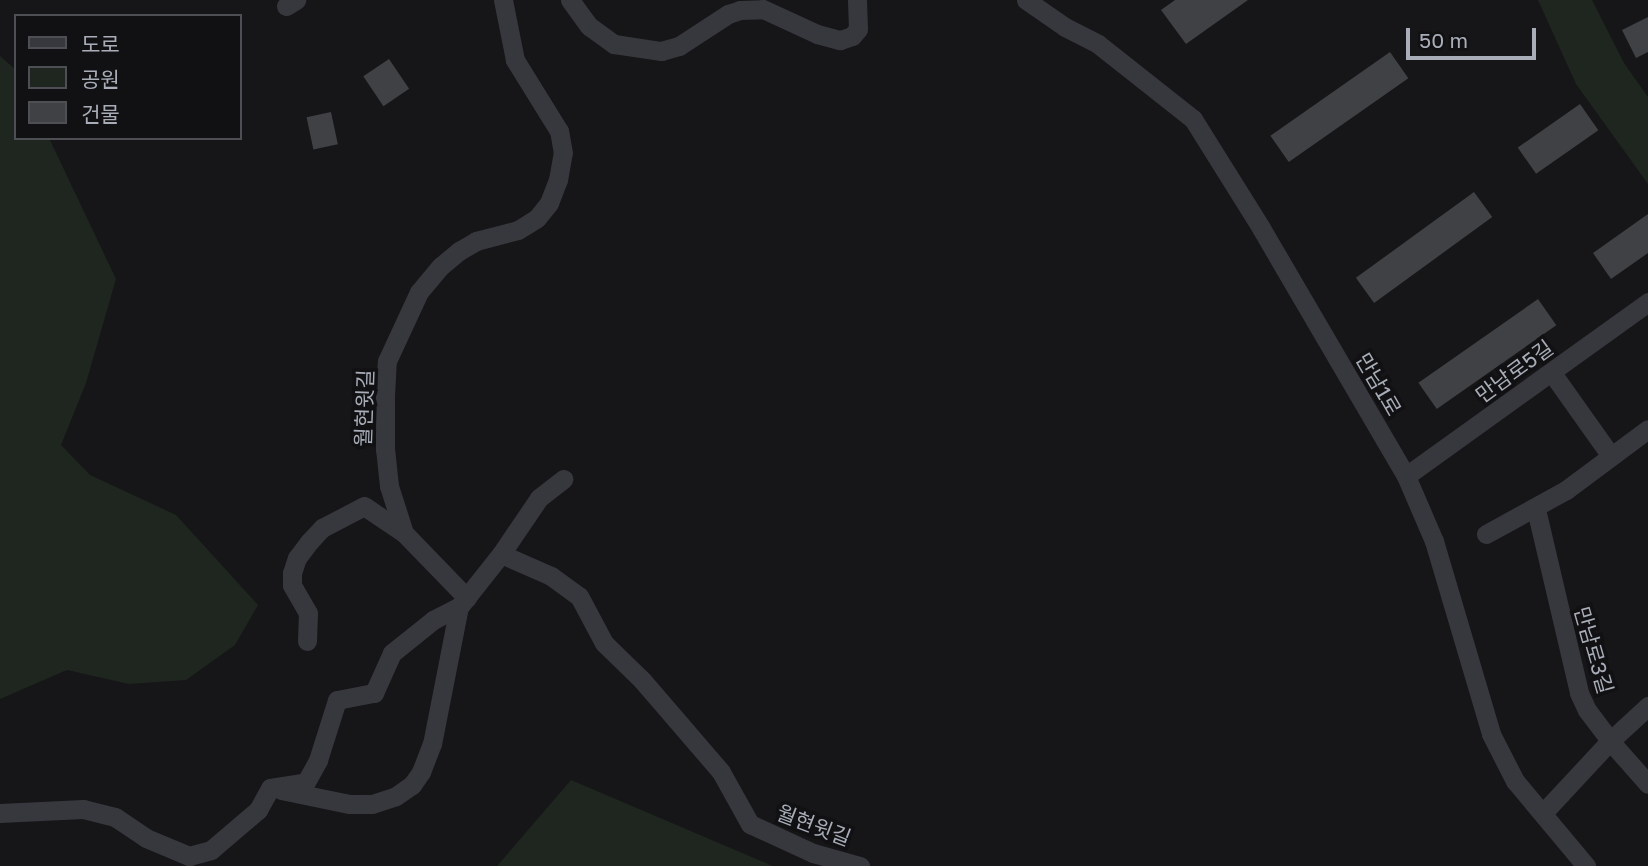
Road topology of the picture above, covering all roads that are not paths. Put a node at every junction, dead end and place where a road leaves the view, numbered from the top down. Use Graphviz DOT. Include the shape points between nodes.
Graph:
graph roads {
  1 [pos="503,0"];
  2 [pos="570,0"];
  3 [pos="857,0"];
  4 [pos="1026,0"];
  5 [pos="1648,302"];
  6 [pos="1552,373"];
  7 [pos="1648,429"];
  8 [pos="1611,456"];
  9 [pos="1406,476"];
  10 [pos="563,479"];
  11 [pos="1536,509"];
  12 [pos="404,533"];
  13 [pos="1486,534"];
  14 [pos="501,554"];
  15 [pos="463,602"];
  16 [pos="307,641"];
  17 [pos="1648,706"];
  18 [pos="1610,741"];
  19 [pos="1648,784"];
  20 [pos="270,788"];
  21 [pos="0,813"];
  22 [pos="1543,813"];
  23 [pos="860,866"];
  24 [pos="1586,866"];
  1 -- 12 [label="street, 월현윗길" via="515,60 559,131 563,153 558,180 550,203 537,218 518,230 476,241 441,266 419,292 387,361 384,450 389,486"];
  2 -- 3 [label="street" via="589,26 614,44 661,51 679,46 740,10 763,9 840,40 858,29"];
  4 -- 9 [label="street, 만남1로" via="1098,44 1193,119"];
  5 -- 6 [label="street, 만남로5길"];
  6 -- 8 [label="street"];
  6 -- 9 [label="street, 만남로5길"];
  7 -- 8 [label="street"];
  8 -- 11 [label="street"];
  9 -- 22 [label="street, 만남1로" via="1434,541 1491,734 1515,781"];
  10 -- 14 [label="street" via="539,498"];
  11 -- 13 [label="street"];
  11 -- 18 [label="street, 만남로3길" via="1579,693"];
  12 -- 15 [label="street, 월현윗길"];
  12 -- 16 [label="street, 월현윗길" via="364,506 322,528 309,542 292,573 292,585 308,613"];
  14 -- 15 [label="street"];
  14 -- 23 [label="street, 월현윗길" via="551,576 579,596 604,643 642,680 720,772 750,824 813,853"];
  15 -- 20 [label="street" via="392,653 374,693 337,700 306,782"];
  15 -- 20 [label="street" via="432,744 412,785 372,804 349,804"];
  17 -- 18 [label="street"];
  18 -- 19 [label="street, 만남로3길"];
  18 -- 22 [label="street"];
  20 -- 21 [label="street" via="241,828 211,850 189,856 146,838 115,817 83,809"];
  22 -- 24 [label="street, 만남1로"];
}
